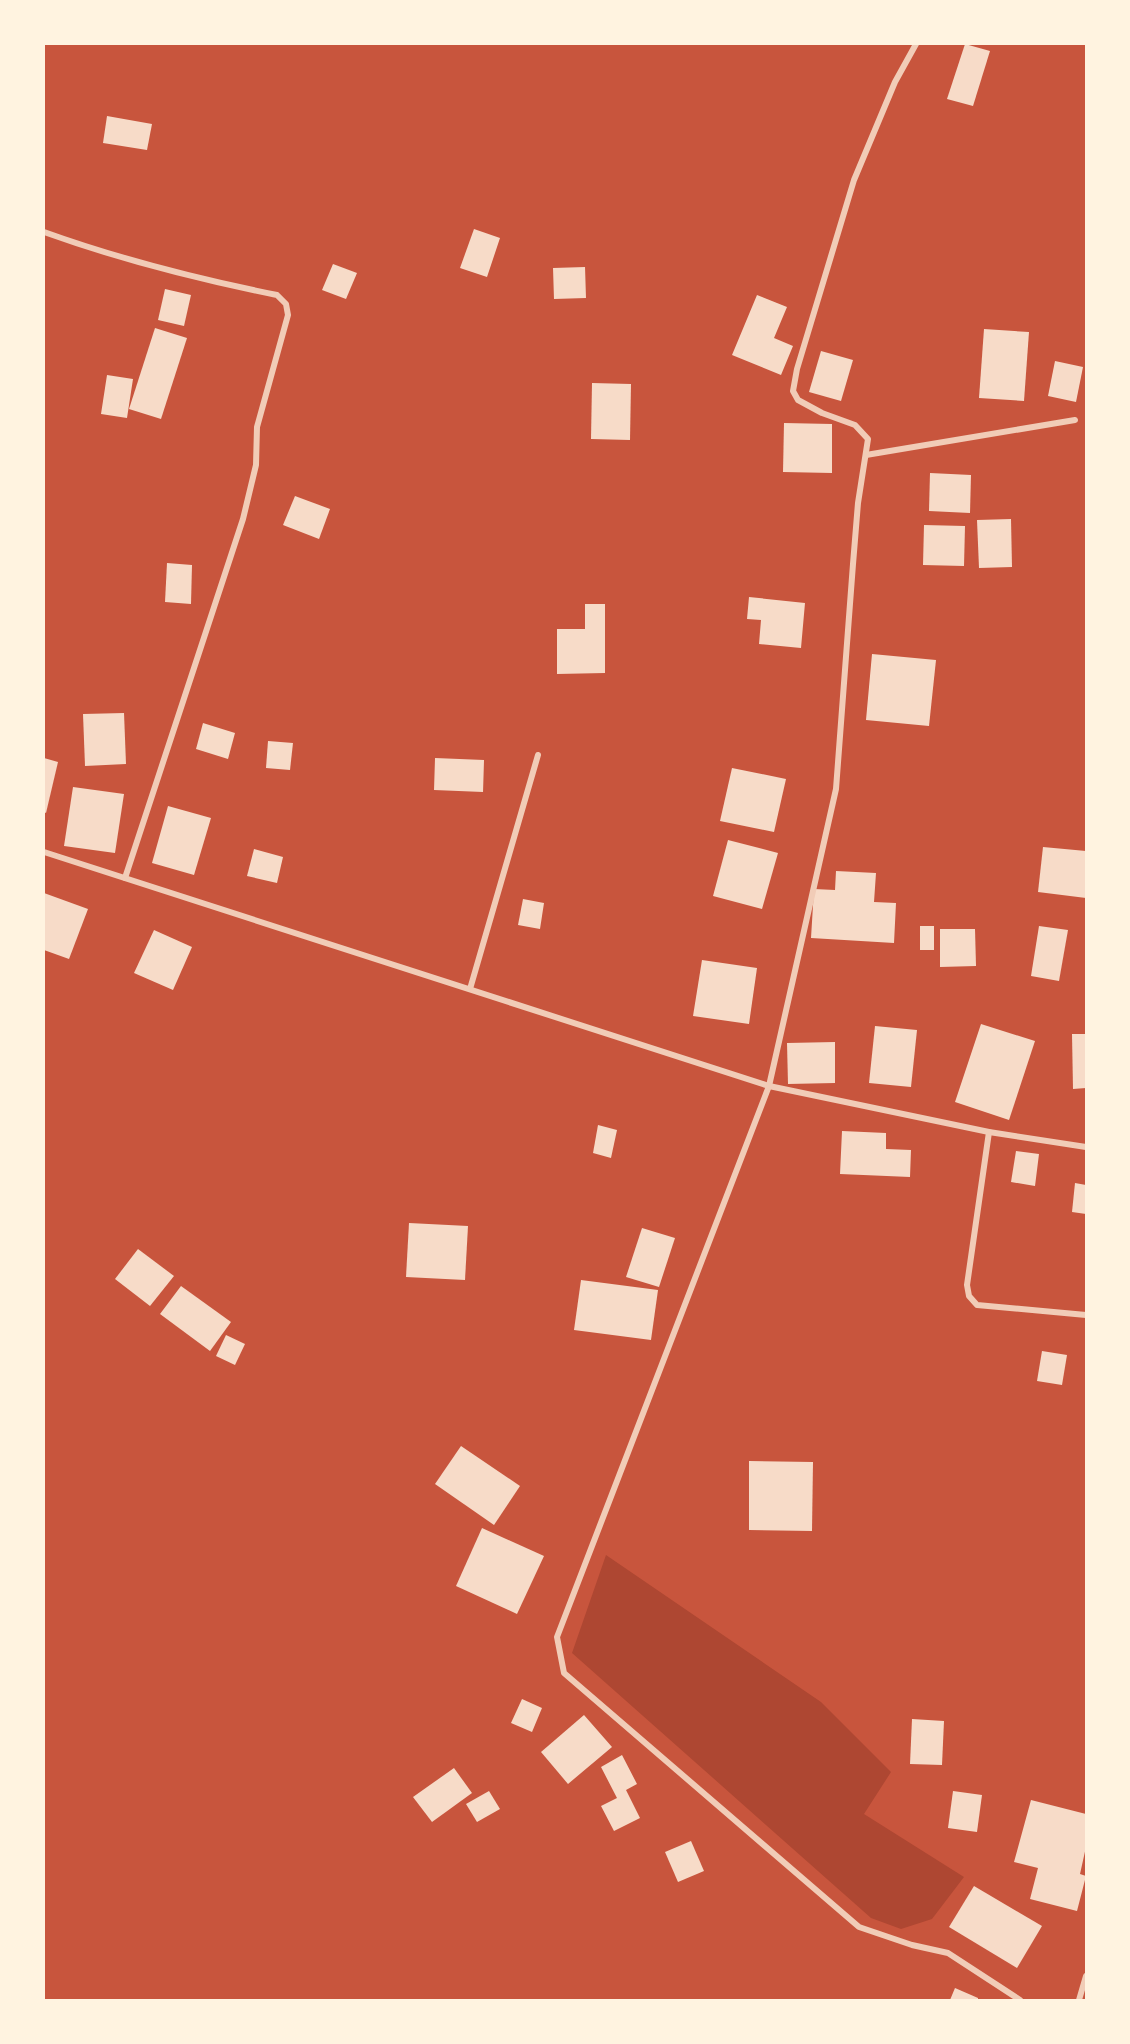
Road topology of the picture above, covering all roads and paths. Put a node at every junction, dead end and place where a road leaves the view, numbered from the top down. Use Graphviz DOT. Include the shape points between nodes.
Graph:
graph roads {
  1 [pos="916,44"];
  2 [pos="44,232"];
  3 [pos="1075,420"];
  4 [pos="866,455"];
  5 [pos="538,755"];
  6 [pos="44,852"];
  7 [pos="125,878"];
  8 [pos="470,989"];
  9 [pos="769,1086"];
  10 [pos="989,1132"];
  11 [pos="1086,1147"];
  12 [pos="1086,1315"];
  13 [pos="1086,1976"];
  14 [pos="1020,2001"];
  15 [pos="1079,2001"];
  1 -- 4 [label="street" via="895,82 854,180 793,391 798,400 855,425 868,439"];
  2 -- 7 [label="street" via="150,265 277,295 286,304 288,315 257,427 256,465 243,519"];
  3 -- 4 [label="street"];
  4 -- 9 [label="street" via="858,503 836,789"];
  5 -- 8 [label="street"];
  6 -- 7 [label="street"];
  7 -- 8 [label="street"];
  8 -- 9 [label="street"];
  9 -- 10 [label="street"];
  9 -- 14 [label="street" via="557,1637 564,1673 859,1927 948,1953"];
  10 -- 11 [label="street"];
  10 -- 12 [label="street" via="967,1285 969,1296 977,1305"];
  13 -- 15 [label="street"];
}
